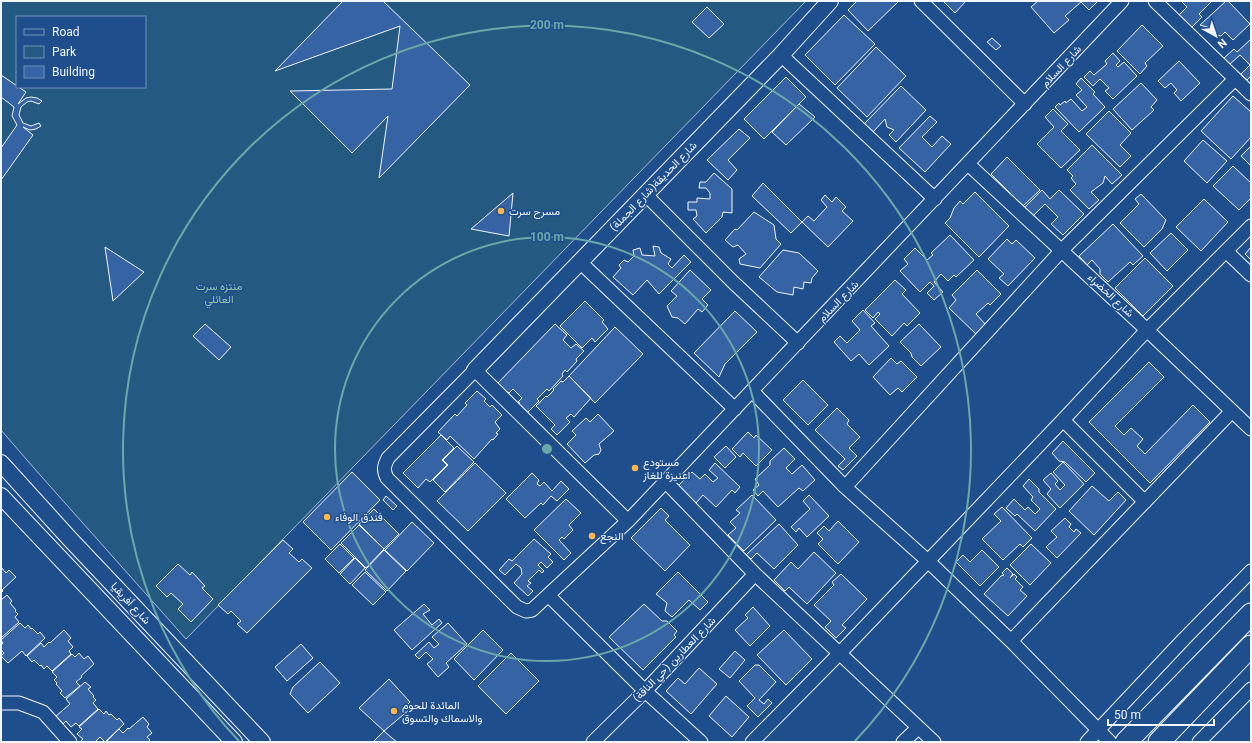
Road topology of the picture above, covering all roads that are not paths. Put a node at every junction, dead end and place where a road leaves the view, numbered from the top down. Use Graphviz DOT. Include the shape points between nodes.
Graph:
graph roads {
  1 [pos="830,1"];
  2 [pos="921,1"];
  3 [pos="1155,1"];
  4 [pos="1116,3"];
  5 [pos="781,55"];
  6 [pos="1235,79"];
  7 [pos="1251,94"];
  8 [pos="1024,104"];
  9 [pos="968,164"];
  10 [pos="645,194"];
  11 [pos="935,199"];
  12 [pos="1251,226"];
  13 [pos="1062,250"];
  14 [pos="1226,252"];
  15 [pos="580,262"];
  16 [pos="1251,275"];
  17 [pos="1147,330"];
  18 [pos="798,343"];
  19 [pos="475,370"];
  20 [pos="752,391"];
  21 [pos="735,409"];
  22 [pos="1232,411"];
  23 [pos="1063,420"];
  24 [pos="1251,429"];
  25 [pos="1,463"];
  26 [pos="666,482"];
  27 [pos="845,487"];
  28 [pos="1,496"];
  29 [pos="1145,502"];
  30 [pos="628,521"];
  31 [pos="928,561"];
  32 [pos="1251,571"];
  33 [pos="754,574"];
  34 [pos="549,596"];
  35 [pos="1251,614"];
  36 [pos="1011,641"];
  37 [pos="1251,646"];
  38 [pos="840,653"];
  39 [pos="1251,689"];
  40 [pos="645,690"];
  41 [pos="1,703"];
  42 [pos="918,728"];
  43 [pos="1098,730"];
  44 [pos="70,742"];
  45 [pos="234,742"];
  46 [pos="262,742"];
  47 [pos="593,742"];
  48 [pos="701,742"];
  49 [pos="752,742"];
  50 [pos="904,742"];
  51 [pos="934,742"];
  52 [pos="1087,742"];
  53 [pos="1110,742"];
  54 [pos="1126,742"];
  55 [pos="1159,742"];
  56 [pos="1199,742"];
  1 -- 5 [label="street, شارع الحديقة(شارع الجملة)"];
  2 -- 8 [label="street"];
  3 -- 6 [label="street"];
  4 -- 8 [label="street, شارع السلام"];
  5 -- 10 [label="street, شارع الحديقة(شارع الجملة)"];
  5 -- 11 [label="street"];
  6 -- 7 [label="street"];
  6 -- 13 [label="street"];
  8 -- 9 [label="street, شارع السلام"];
  9 -- 11 [label="street, شارع السلام"];
  9 -- 13 [label="street, شارع الخضراء"];
  10 -- 15 [label="street, شارع الحديقة(شارع الجملة)"];
  10 -- 18 [label="street"];
  11 -- 18 [label="street, شارع السلام"];
  12 -- 14 [label="street"];
  13 -- 17 [label="street, شارع الخضراء"];
  13 -- 27 [label="street"];
  14 -- 16 [label="street"];
  14 -- 17 [label="street"];
  15 -- 19 [label="street, شارع الحديقة(شارع الجملة)"];
  15 -- 21 [label="street"];
  17 -- 22 [label="street, شارع الخضراء"];
  17 -- 23 [label="street"];
  18 -- 20 [label="street, شارع السلام"];
  19 -- 30 [label="street"];
  19 -- 34 [label="street, شارع السلام" via="388,458 384,471 387,478 517,607 526,611 532,610"];
  20 -- 21 [label="street, شارع السلام"];
  20 -- 27 [label="street"];
  21 -- 26 [label="street, شارع السلام"];
  22 -- 24 [label="street, شارع الخضراء"];
  22 -- 29 [label="street"];
  23 -- 29 [label="street"];
  23 -- 31 [label="street"];
  25 -- 46 [label="street, شارع أفريقيا"];
  26 -- 30 [label="street, شارع السلام"];
  26 -- 33 [label="street"];
  27 -- 31 [label="street"];
  28 -- 45 [label="street, شارع أفريقيا"];
  29 -- 36 [label="street"];
  30 -- 34 [label="street, شارع السلام"];
  31 -- 36 [label="street"];
  31 -- 38 [label="street"];
  32 -- 43 [label="street"];
  33 -- 38 [label="street"];
  33 -- 40 [label="street, شارع العطارين (حي الناقة)"];
  34 -- 40 [label="street"];
  35 -- 54 [label="highway"];
  36 -- 43 [label="street"];
  37 -- 55 [label="highway"];
  38 -- 42 [label="street"];
  38 -- 49 [label="street"];
  39 -- 56 [label="street"];
  40 -- 47 [label="street, شارع العطارين (حي الناقة)"];
  40 -- 48 [label="street"];
  41 -- 44 [label="street" via="19,702 43,712"];
  42 -- 50 [label="street"];
  42 -- 51 [label="street"];
  43 -- 52 [label="street"];
  43 -- 53 [label="street"];
}
